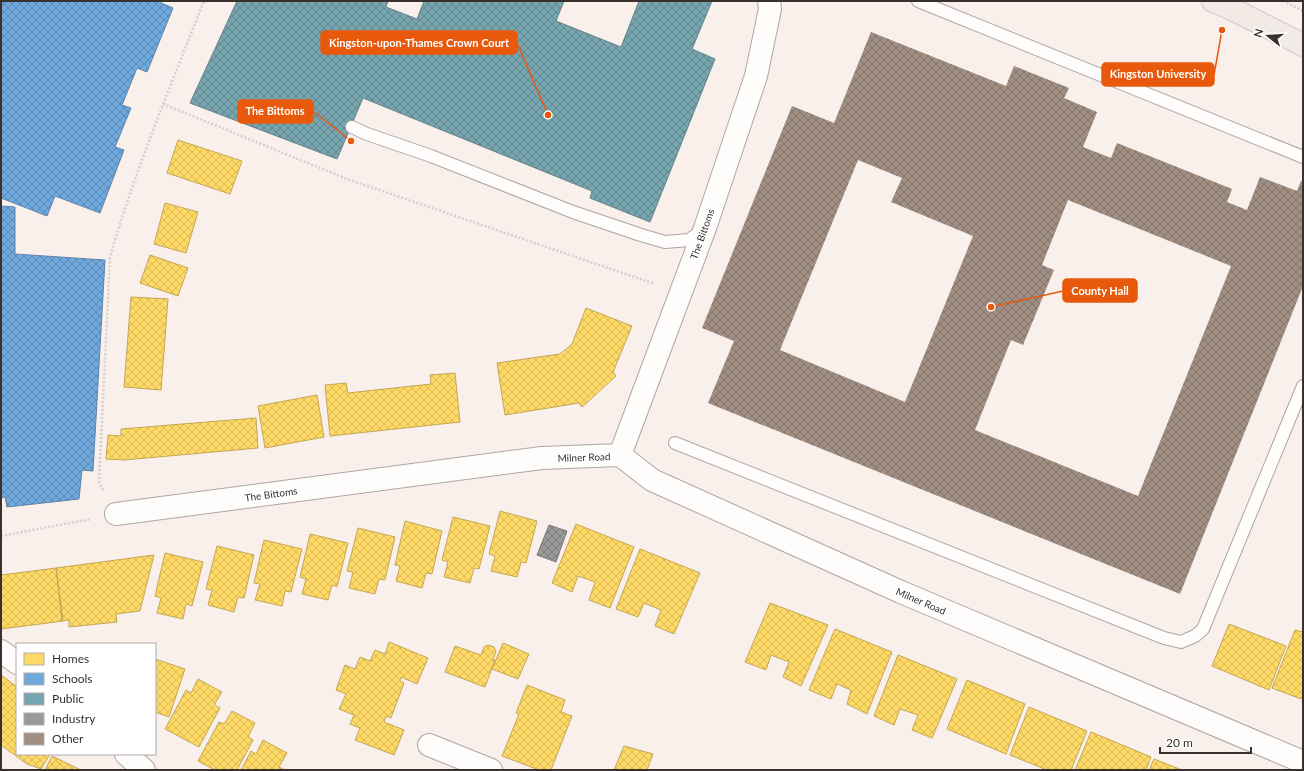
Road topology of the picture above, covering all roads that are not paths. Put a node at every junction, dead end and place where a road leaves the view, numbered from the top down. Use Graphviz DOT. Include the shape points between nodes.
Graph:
graph roads {
  1 [pos="919,1"];
  2 [pos="1213,1"];
  3 [pos="771,4"];
  4 [pos="1303,45"];
  5 [pos="352,127"];
  6 [pos="1303,157"];
  7 [pos="705,228"];
  8 [pos="1303,386"];
  9 [pos="674,443"];
  10 [pos="620,455"];
  11 [pos="542,458"];
  12 [pos="116,514"];
  13 [pos="1,651"];
  14 [pos="16,662"];
  15 [pos="429,745"];
  16 [pos="127,755"];
  17 [pos="1303,762"];
  18 [pos="144,770"];
  19 [pos="492,770"];
  1 -- 6 [label="lane"];
  2 -- 4 [label="main road"];
  3 -- 7 [label="street, The Bittoms" via="756,76"];
  5 -- 7 [label="lane" via="641,236 665,242 689,240"];
  7 -- 10 [label="street, The Bittoms"];
  8 -- 9 [label="lane" via="1203,629 1181,642 1156,635"];
  10 -- 11 [label="street, Milner Road"];
  10 -- 17 [label="street, Milner Road" via="652,480 901,592"];
  11 -- 12 [label="street, The Bittoms"];
  13 -- 14 [label="street"];
  15 -- 19 [label="street"];
  16 -- 18 [label="street"];
}
